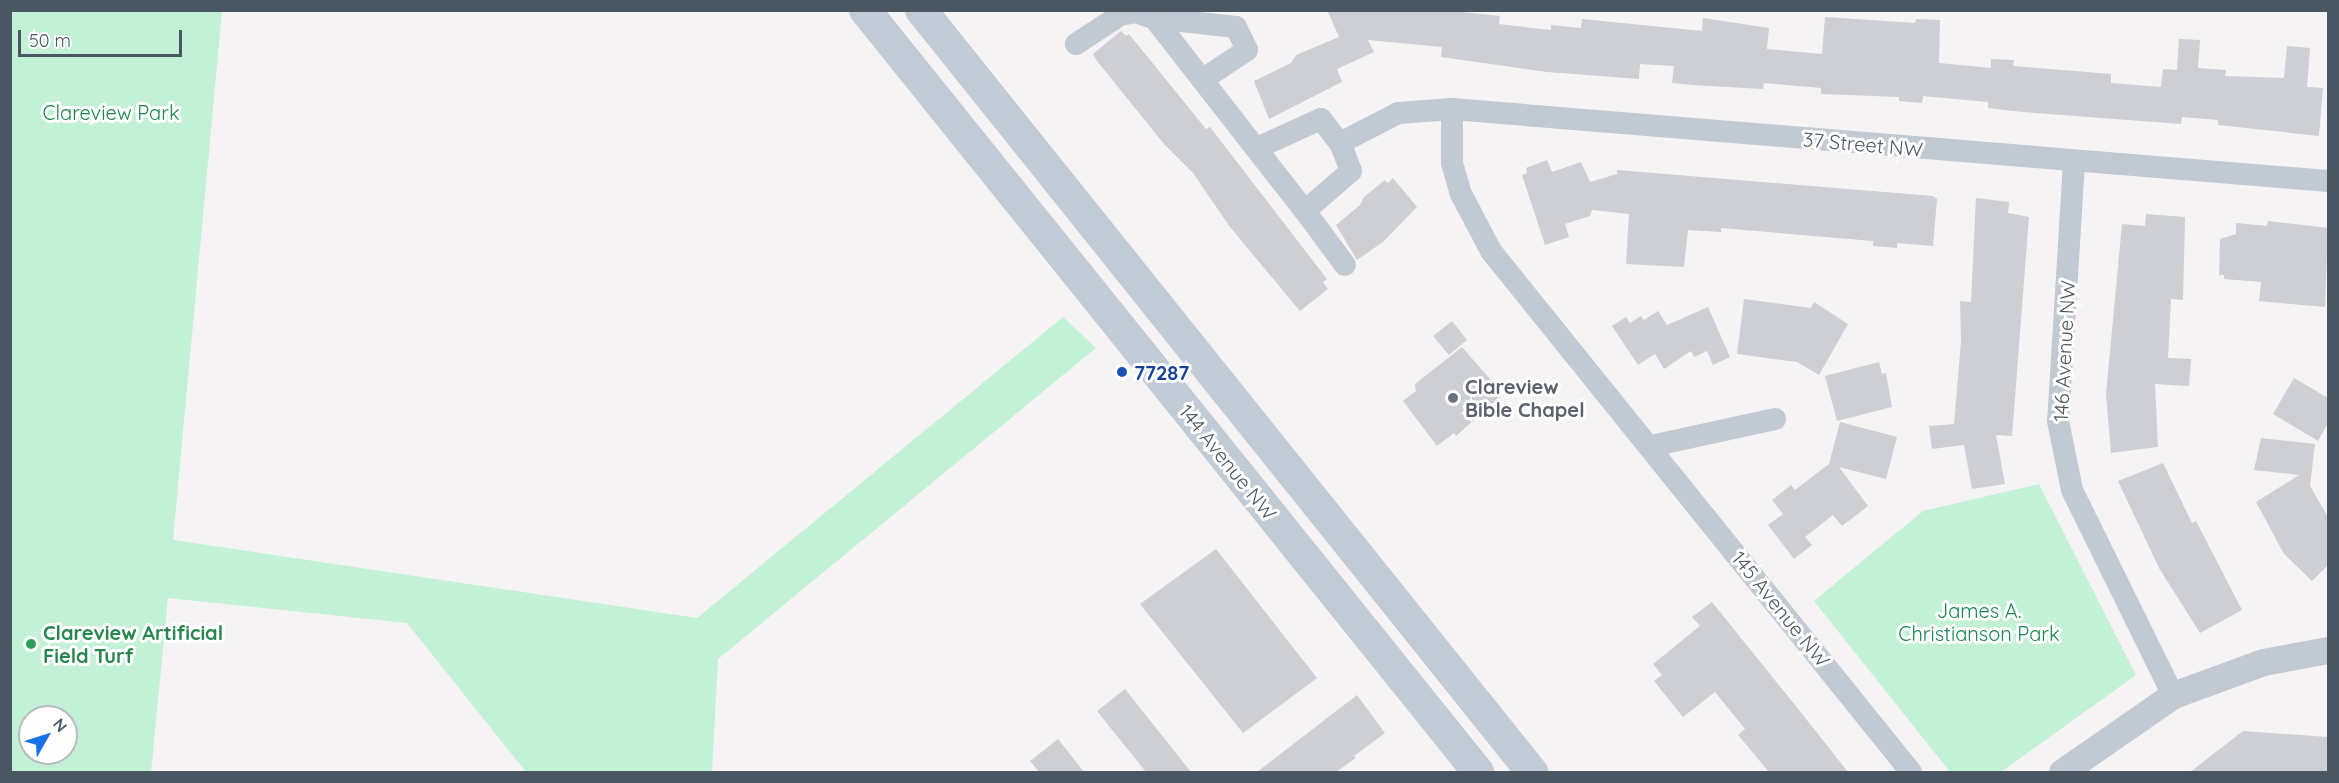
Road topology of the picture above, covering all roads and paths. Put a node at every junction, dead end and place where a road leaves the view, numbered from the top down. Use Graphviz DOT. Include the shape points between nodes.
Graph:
graph roads {
  1 [pos="865,10"];
  2 [pos="921,10"];
  3 [pos="1154,18"];
  4 [pos="1076,44"];
  5 [pos="1202,80"];
  6 [pos="1452,109"];
  7 [pos="1340,143"];
  8 [pos="1257,148"];
  9 [pos="2074,162"];
  10 [pos="2328,181"];
  11 [pos="1305,211"];
  12 [pos="1345,265"];
  13 [pos="1775,419"];
  14 [pos="1651,446"];
  15 [pos="2328,650"];
  16 [pos="2174,695"];
  17 [pos="1478,772"];
  18 [pos="1532,772"];
  19 [pos="1911,772"];
  20 [pos="2062,772"];
  1 -- 17 [label="main road, 144 Avenue NW"];
  2 -- 18 [label="main road"];
  3 -- 4 [label="street" via="1135,12 1120,15"];
  3 -- 5 [label="street"];
  3 -- 5 [label="street" via="1236,27 1247,50"];
  5 -- 8 [label="street"];
  6 -- 7 [label="street, 37 Street NW" via="1398,113"];
  6 -- 9 [label="street, 37 Street NW"];
  6 -- 14 [label="street, 145 Avenue NW" via="1452,163 1461,194 1491,251"];
  7 -- 8 [label="street" via="1321,119"];
  7 -- 11 [label="street" via="1351,171"];
  8 -- 11 [label="street"];
  9 -- 10 [label="street, 37 Street NW"];
  9 -- 16 [label="street, 146 Avenue NW" via="2058,421 2072,490"];
  11 -- 12 [label="street"];
  13 -- 14 [label="street"];
  14 -- 19 [label="street, 145 Avenue NW"];
  15 -- 16 [label="street" via="2263,662"];
  16 -- 20 [label="street"];
}
